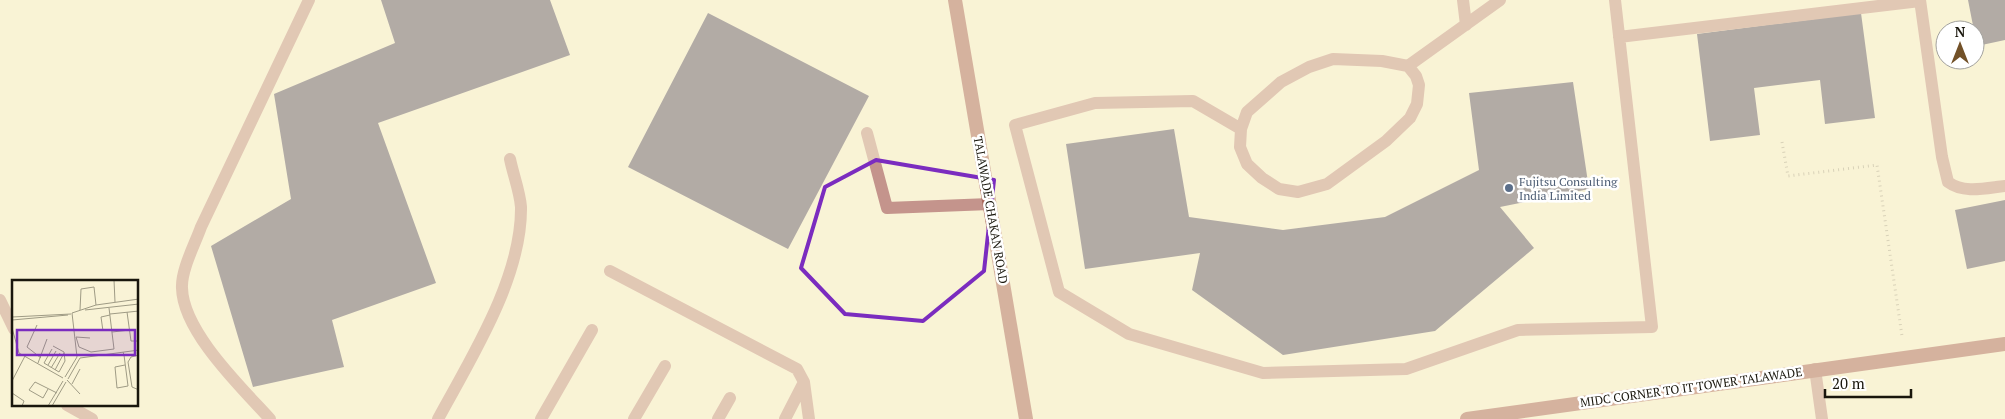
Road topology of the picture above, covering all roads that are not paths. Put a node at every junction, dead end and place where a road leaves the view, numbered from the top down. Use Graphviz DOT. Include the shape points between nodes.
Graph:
graph roads {
  1 [pos="309,0"];
  2 [pos="955,0"];
  3 [pos="1463,0"];
  4 [pos="1500,0"];
  5 [pos="1615,0"];
  6 [pos="1920,1"];
  7 [pos="1466,25"];
  8 [pos="1619,37"];
  9 [pos="1408,66"];
  10 [pos="1241,129"];
  11 [pos="867,133"];
  12 [pos="510,159"];
  13 [pos="2005,186"];
  14 [pos="990,204"];
  15 [pos="610,271"];
  16 [pos="0,300"];
  17 [pos="12,325"];
  18 [pos="592,330"];
  19 [pos="2005,344"];
  20 [pos="665,366"];
  21 [pos="1815,369"];
  22 [pos="804,382"];
  23 [pos="730,398"];
  24 [pos="69,406"];
  25 [pos="92,419"];
  26 [pos="270,419"];
  27 [pos="438,419"];
  28 [pos="541,419"];
  29 [pos="634,419"];
  30 [pos="718,419"];
  31 [pos="785,419"];
  32 [pos="808,419"];
  33 [pos="1026,419"];
  34 [pos="1467,419"];
  35 [pos="1822,419"];
  1 -- 26 [label="lane" via="202,227 187,264 182,288 187,312 212,356"];
  2 -- 14 [label="main road, TALAWADE CHAKAN ROAD"];
  3 -- 7 [label="lane"];
  4 -- 7 [label="lane"];
  5 -- 8 [label="lane"];
  6 -- 8 [label="lane"];
  6 -- 13 [label="lane" via="1948,182 1957,188 1971,189"];
  7 -- 9 [label="lane"];
  8 -- 10 [label="lane" via="1652,327 1518,330 1406,369 1263,373 1129,334 1059,292 1015,125 1095,103 1193,101"];
  9 -- 10 [label="lane" via="1382,61 1333,59 1309,67 1281,82 1247,112"];
  9 -- 10 [label="lane" via="1419,84 1417,104 1410,118 1386,141 1326,184 1298,192 1279,189 1247,164 1240,147"];
  11 -- 14 [label="lane" via="887,208"];
  12 -- 27 [label="lane" via="521,206 518,242 503,290 483,336"];
  14 -- 33 [label="main road, TALAWADE CHAKAN ROAD"];
  15 -- 22 [label="lane" via="797,369"];
  16 -- 17 [label="lane"];
  18 -- 28 [label="lane"];
  19 -- 21 [label="main road, MIDC CORNER TO IT TOWER TALAWADE"];
  20 -- 29 [label="lane"];
  21 -- 34 [label="main road, MIDC CORNER TO IT TOWER TALAWADE"];
  21 -- 35 [label="lane"];
  22 -- 31 [label="lane"];
  22 -- 32 [label="lane"];
  23 -- 30 [label="lane"];
  24 -- 25 [label="lane"];
}
